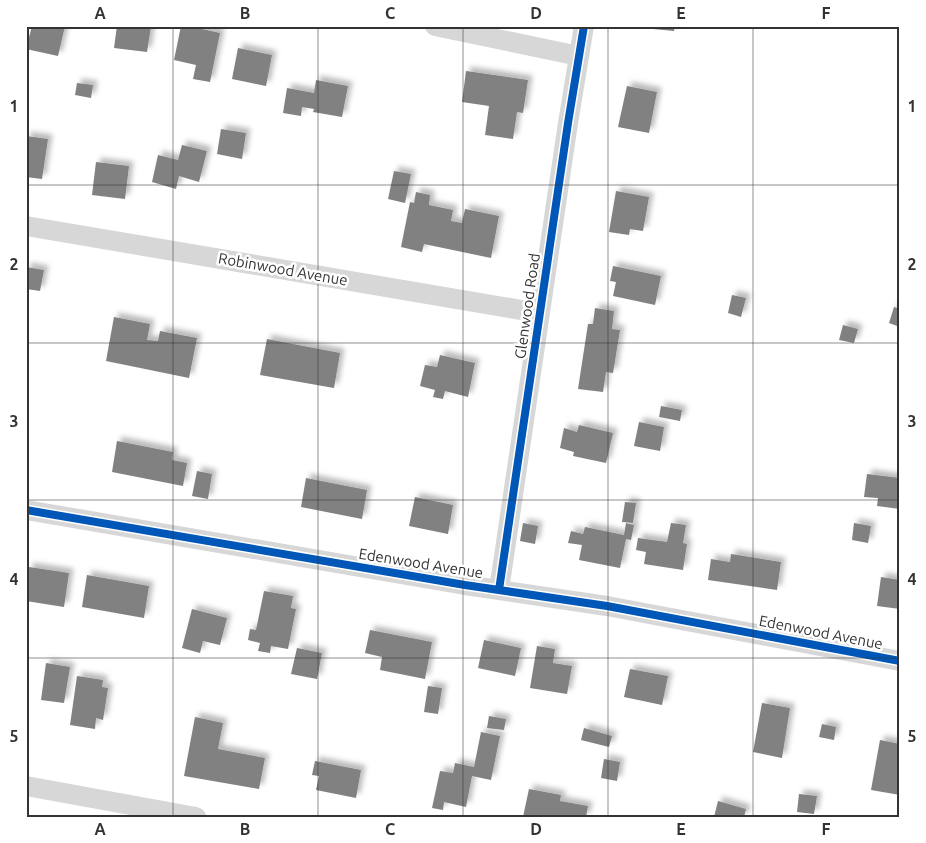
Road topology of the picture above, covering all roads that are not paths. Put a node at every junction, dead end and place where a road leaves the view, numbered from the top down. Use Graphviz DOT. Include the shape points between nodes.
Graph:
graph roads {
  1 [pos="435,26"];
  2 [pos="584,26"];
  3 [pos="579,56"];
  4 [pos="26,226"];
  5 [pos="540,313"];
  6 [pos="26,510"];
  7 [pos="499,590"];
  8 [pos="900,661"];
  9 [pos="26,786"];
  10 [pos="196,817"];
  1 -- 3 [label="street"];
  2 -- 3 [label="street, Glenwood Road"];
  3 -- 5 [label="street, Glenwood Road"];
  4 -- 5 [label="street, Robinwood Avenue"];
  5 -- 7 [label="street, Glenwood Road"];
  6 -- 7 [label="street, Edenwood Avenue"];
  7 -- 8 [label="street, Edenwood Avenue" via="608,606"];
  9 -- 10 [label="street"];
}
